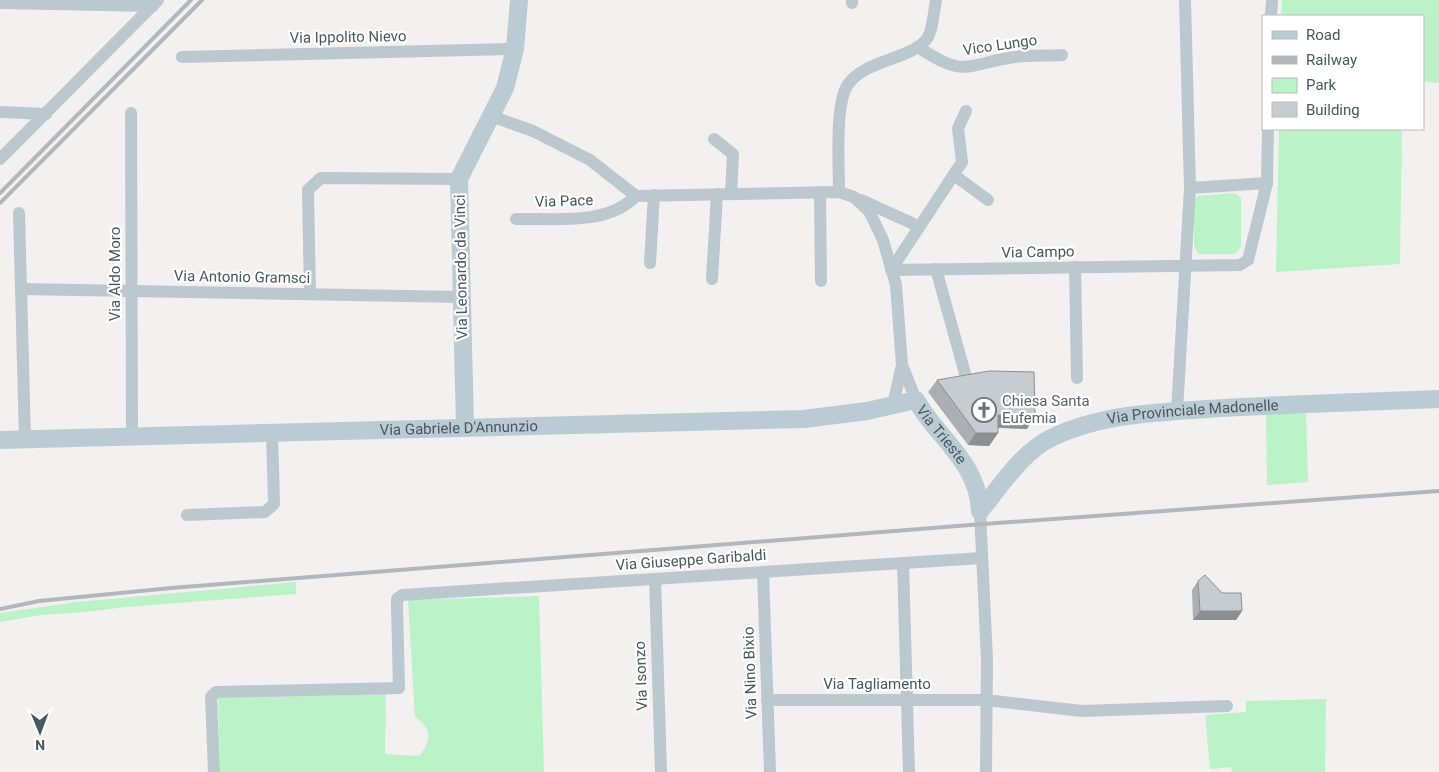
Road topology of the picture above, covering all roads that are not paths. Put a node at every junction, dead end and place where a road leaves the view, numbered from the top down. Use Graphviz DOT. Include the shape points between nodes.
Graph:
graph roads {
  1 [pos="519,0"];
  2 [pos="936,0"];
  3 [pos="1185,0"];
  4 [pos="1272,0"];
  5 [pos="0,3"];
  6 [pos="155,3"];
  7 [pos="1271,15"];
  8 [pos="918,47"];
  9 [pos="515,49"];
  10 [pos="1062,55"];
  11 [pos="182,57"];
  12 [pos="966,111"];
  13 [pos="0,112"];
  14 [pos="131,113"];
  15 [pos="46,114"];
  16 [pos="491,116"];
  17 [pos="1268,130"];
  18 [pos="714,139"];
  19 [pos="0,159"];
  20 [pos="954,175"];
  21 [pos="458,178"];
  22 [pos="1266,183"];
  23 [pos="1190,188"];
  24 [pos="820,192"];
  25 [pos="838,192"];
  26 [pos="717,194"];
  27 [pos="730,194"];
  28 [pos="654,195"];
  29 [pos="636,196"];
  30 [pos="854,197"];
  31 [pos="988,200"];
  32 [pos="19,213"];
  33 [pos="516,219"];
  34 [pos="918,226"];
  35 [pos="650,264"];
  36 [pos="1184,266"];
  37 [pos="1075,267"];
  38 [pos="936,269"];
  39 [pos="891,270"];
  40 [pos="712,279"];
  41 [pos="821,281"];
  42 [pos="21,289"];
  43 [pos="132,291"];
  44 [pos="310,294"];
  45 [pos="461,297"];
  46 [pos="902,365"];
  47 [pos="966,377"];
  48 [pos="1077,378"];
  49 [pos="1439,399"];
  50 [pos="916,400"];
  51 [pos="893,405"];
  52 [pos="1177,411"];
  53 [pos="465,426"];
  54 [pos="272,432"];
  55 [pos="132,435"];
  56 [pos="25,439"];
  57 [pos="0,440"];
  58 [pos="980,511"];
  59 [pos="187,515"];
  60 [pos="982,558"];
  61 [pos="904,563"];
  62 [pos="763,572"];
  63 [pos="655,579"];
  64 [pos="767,700"];
  65 [pos="907,700"];
  66 [pos="986,700"];
  67 [pos="1227,706"];
  68 [pos="214,772"];
  69 [pos="660,772"];
  70 [pos="770,772"];
  71 [pos="909,772"];
  72 [pos="986,772"];
  1 -- 9 [label="street, Via Leonardo da Vinci"];
  2 -- 8 [label="street" via="928,37"];
  3 -- 23 [label="street"];
  4 -- 7 [label="street"];
  5 -- 6 [label="street"];
  6 -- 15 [label="street"];
  8 -- 10 [label="street, Vico Lungo" via="942,64 960,68 1015,57"];
  8 -- 25 [label="street" via="863,70 847,85 840,104"];
  9 -- 11 [label="street, Via Ippolito Nievo"];
  9 -- 16 [label="street, Via Leonardo da Vinci" via="505,88"];
  12 -- 20 [label="street" via="958,128 962,162"];
  13 -- 15 [label="street"];
  14 -- 43 [label="street, Via Aldo Moro"];
  15 -- 19 [label="street"];
  16 -- 21 [label="street, Via Leonardo da Vinci"];
  16 -- 29 [label="street" via="533,131 590,160"];
  17 -- 22 [label="street, Via Campo"];
  18 -- 27 [label="street" via="733,154"];
  20 -- 31 [label="street"];
  20 -- 34 [label="street"];
  21 -- 44 [label="street" via="321,178 308,190"];
  21 -- 45 [label="street, Via Leonardo da Vinci"];
  22 -- 23 [label="street"];
  22 -- 36 [label="street, Via Campo" via="1248,260 1240,265"];
  23 -- 36 [label="street"];
  24 -- 25 [label="street"];
  24 -- 27 [label="street"];
  24 -- 41 [label="street"];
  25 -- 30 [label="street"];
  26 -- 27 [label="street"];
  26 -- 28 [label="street"];
  26 -- 40 [label="street"];
  28 -- 29 [label="street"];
  28 -- 35 [label="street"];
  29 -- 33 [label="street, Via Pace" via="626,206 601,216"];
  30 -- 34 [label="street"];
  30 -- 39 [label="street, Via Trieste" via="869,212 883,240"];
  32 -- 42 [label="street"];
  34 -- 39 [label="street"];
  36 -- 37 [label="street, Via Campo"];
  36 -- 52 [label="street"];
  37 -- 38 [label="street, Via Campo"];
  37 -- 48 [label="street"];
  38 -- 39 [label="street, Via Campo"];
  38 -- 47 [label="street"];
  39 -- 46 [label="street, Via Trieste" via="896,285"];
  42 -- 43 [label="street, Via Antonio Gramsci"];
  42 -- 56 [label="street"];
  43 -- 44 [label="street, Via Antonio Gramsci"];
  43 -- 55 [label="street, Via Aldo Moro"];
  44 -- 45 [label="street, Via Antonio Gramsci"];
  45 -- 53 [label="street, Via Leonardo da Vinci"];
  46 -- 50 [label="street, Via Trieste"];
  46 -- 51 [label="street"];
  49 -- 52 [label="street, Via Provinciale Madonelle"];
  50 -- 51 [label="street, Via Gabriele D'Annunzio"];
  50 -- 58 [label="street, Via Trieste" via="969,468 980,498"];
  51 -- 53 [label="street, Via Gabriele D'Annunzio" via="867,412 804,419"];
  52 -- 58 [label="street, Via Provinciale Madonelle" via="1123,415 1050,438 1025,455"];
  53 -- 54 [label="street, Via Gabriele D'Annunzio"];
  54 -- 55 [label="street, Via Gabriele D'Annunzio"];
  54 -- 59 [label="street" via="274,504 265,512"];
  55 -- 56 [label="street, Via Gabriele D'Annunzio"];
  56 -- 57 [label="street, Via Gabriele D'Annunzio"];
  58 -- 60 [label="street"];
  60 -- 61 [label="street, Via Giuseppe Garibaldi"];
  60 -- 66 [label="street"];
  61 -- 62 [label="street, Via Giuseppe Garibaldi"];
  61 -- 65 [label="street"];
  62 -- 63 [label="street, Via Giuseppe Garibaldi"];
  62 -- 64 [label="street, Via Nino Bixio"];
  63 -- 68 [label="street, Via Giuseppe Garibaldi" via="402,595 397,599 400,688 216,692 211,697"];
  63 -- 69 [label="street, Via Isonzo"];
  64 -- 65 [label="street, Via Tagliamento"];
  64 -- 70 [label="street, Via Nino Bixio"];
  65 -- 66 [label="street, Via Tagliamento"];
  65 -- 71 [label="street"];
  66 -- 67 [label="street, Via Tagliamento" via="1082,711"];
  66 -- 72 [label="street"];
}
